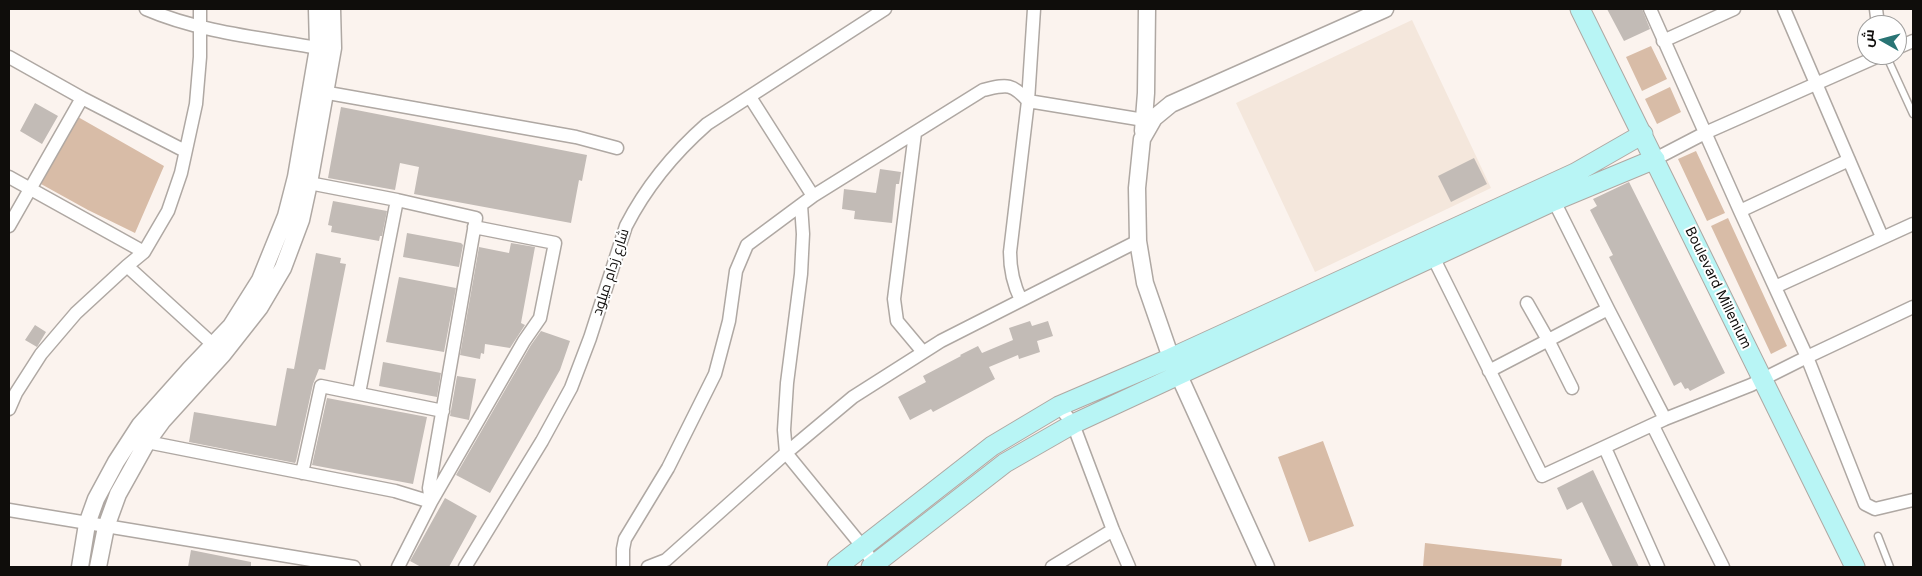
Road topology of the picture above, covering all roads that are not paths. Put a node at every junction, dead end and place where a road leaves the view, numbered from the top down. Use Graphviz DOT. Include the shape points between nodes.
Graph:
graph roads {
  1 [pos="146,9"];
  2 [pos="200,9"];
  3 [pos="317,9"];
  4 [pos="332,9"];
  5 [pos="885,9"];
  6 [pos="1034,9"];
  7 [pos="1147,9"];
  8 [pos="1384,9"];
  9 [pos="1580,9"];
  10 [pos="1650,9"];
  11 [pos="1734,9"];
  12 [pos="1784,9"];
  13 [pos="200,27"];
  14 [pos="1663,40"];
  15 [pos="325,48"];
  16 [pos="9,57"];
  17 [pos="1858,65"];
  18 [pos="1891,65"];
  19 [pos="1815,84"];
  20 [pos="318,91"];
  21 [pos="750,97"];
  22 [pos="82,98"];
  23 [pos="1028,100"];
  24 [pos="1913,114"];
  25 [pos="1144,120"];
  26 [pos="915,133"];
  27 [pos="1705,133"];
  28 [pos="1643,134"];
  29 [pos="1142,139"];
  30 [pos="617,148"];
  31 [pos="185,151"];
  32 [pos="1655,159"];
  33 [pos="1849,160"];
  34 [pos="9,177"];
  35 [pos="309,183"];
  36 [pos="31,190"];
  37 [pos="813,196"];
  38 [pos="396,200"];
  39 [pos="1554,201"];
  40 [pos="801,205"];
  41 [pos="1740,211"];
  42 [pos="1913,224"];
  43 [pos="9,226"];
  44 [pos="474,227"];
  45 [pos="1882,237"];
  46 [pos="1138,241"];
  47 [pos="144,252"];
  48 [pos="1433,257"];
  49 [pos="126,266"];
  50 [pos="1775,287"];
  51 [pos="1021,300"];
  52 [pos="1527,303"];
  53 [pos="1913,307"];
  54 [pos="1608,309"];
  55 [pos="1548,340"];
  56 [pos="218,349"];
  57 [pos="923,352"];
  58 [pos="1807,357"];
  59 [pos="1176,366"];
  60 [pos="1489,371"];
  61 [pos="1763,379"];
  62 [pos="1572,388"];
  63 [pos="359,394"];
  64 [pos="1059,406"];
  65 [pos="9,409"];
  66 [pos="443,410"];
  67 [pos="1665,419"];
  68 [pos="1073,424"];
  69 [pos="1653,426"];
  70 [pos="147,442"];
  71 [pos="1605,448"];
  72 [pos="786,453"];
  73 [pos="302,473"];
  74 [pos="1913,500"];
  75 [pos="431,502"];
  76 [pos="9,510"];
  77 [pos="87,524"];
  78 [pos="106,527"];
  79 [pos="1113,530"];
  80 [pos="1878,536"];
  81 [pos="862,546"];
  82 [pos="872,566"];
  83 [pos="80,567"];
  84 [pos="98,567"];
  85 [pos="354,567"];
  86 [pos="398,567"];
  87 [pos="465,567"];
  88 [pos="623,567"];
  89 [pos="648,567"];
  90 [pos="837,567"];
  91 [pos="1052,567"];
  92 [pos="1129,567"];
  93 [pos="1266,567"];
  94 [pos="1658,567"];
  95 [pos="1723,567"];
  96 [pos="1855,567"];
  97 [pos="1890,567"];
  1 -- 13 [label="street"];
  2 -- 13 [label="street"];
  3 -- 15 [label="street"];
  4 -- 15 [label="street"];
  5 -- 21 [label="street, شارع زدام ميلود"];
  6 -- 23 [label="street"];
  7 -- 25 [label="street"];
  8 -- 29 [label="street" via="1172,104 1154,118"];
  9 -- 28 [label="main road, Boulevard Millenium"];
  10 -- 14 [label="street"];
  11 -- 14 [label="street"];
  12 -- 19 [label="street"];
  13 -- 15 [label="street"];
  13 -- 31 [label="street" via="196,104"];
  14 -- 27 [label="street"];
  15 -- 20 [label="street"];
  16 -- 22 [label="street"];
  17 -- 19 [label="street"];
  18 -- 24 [label="lane"];
  19 -- 27 [label="street"];
  19 -- 33 [label="street"];
  20 -- 30 [label="street" via="576,136"];
  20 -- 35 [label="street"];
  20 -- 56 [label="street" via="286,216 260,280"];
  21 -- 37 [label="street"];
  21 -- 87 [label="street, شارع زدام ميلود" via="707,124 683,145 633,212 618,245 571,388"];
  22 -- 31 [label="street"];
  22 -- 36 [label="street"];
  23 -- 25 [label="street"];
  23 -- 26 [label="street" via="1014,87 983,90"];
  23 -- 51 [label="street" via="1010,252 1010,272"];
  25 -- 29 [label="street"];
  26 -- 37 [label="street"];
  26 -- 57 [label="street" via="894,299 897,321"];
  27 -- 32 [label="street"];
  27 -- 41 [label="street"];
  28 -- 32 [label="main road, Boulevard Millenium"];
  28 -- 59 [label="main road" via="1576,173"];
  29 -- 46 [label="street" via="1137,188"];
  31 -- 47 [label="street" via="168,211"];
  32 -- 39 [label="main road"];
  32 -- 61 [label="main road, Boulevard Millenium"];
  33 -- 41 [label="street"];
  33 -- 45 [label="street"];
  34 -- 36 [label="street"];
  35 -- 38 [label="street"];
  35 -- 56 [label="street" via="301,220 283,268 260,307"];
  36 -- 43 [label="street"];
  36 -- 47 [label="street"];
  37 -- 40 [label="street"];
  38 -- 44 [label="street" via="476,218"];
  38 -- 63 [label="street"];
  39 -- 48 [label="main road"];
  39 -- 54 [label="street"];
  40 -- 72 [label="street" via="801,274 787,383"];
  40 -- 88 [label="street" via="746,245 736,271 729,321 715,374 668,468 625,539"];
  41 -- 50 [label="street"];
  42 -- 45 [label="street"];
  44 -- 66 [label="street"];
  44 -- 75 [label="street" via="554,243 540,318"];
  45 -- 50 [label="street"];
  46 -- 51 [label="street"];
  46 -- 59 [label="street" via="1145,283"];
  47 -- 49 [label="street"];
  48 -- 59 [label="main road"];
  48 -- 60 [label="street"];
  49 -- 56 [label="street"];
  49 -- 65 [label="street" via="76,314 41,354"];
  50 -- 58 [label="street"];
  51 -- 57 [label="street"];
  52 -- 55 [label="street"];
  53 -- 58 [label="street"];
  54 -- 55 [label="street"];
  54 -- 67 [label="street"];
  55 -- 60 [label="street"];
  55 -- 62 [label="street"];
  56 -- 70 [label="street"];
  56 -- 77 [label="street" via="140,425 96,499"];
  57 -- 72 [label="street" via="854,397"];
  58 -- 61 [label="street"];
  58 -- 74 [label="street" via="1865,504 1875,509"];
  59 -- 64 [label="main road"];
  59 -- 68 [label="main road"];
  59 -- 93 [label="street"];
  60 -- 71 [label="street" via="1542,476"];
  61 -- 67 [label="street"];
  61 -- 96 [label="main road, Boulevard Millenium"];
  63 -- 66 [label="street"];
  63 -- 73 [label="street" via="321,386"];
  64 -- 68 [label="street"];
  64 -- 81 [label="main road" via="992,446"];
  66 -- 75 [label="street" via="429,488"];
  67 -- 69 [label="street"];
  68 -- 79 [label="street"];
  68 -- 82 [label="main road" via="1005,463"];
  69 -- 71 [label="street"];
  69 -- 95 [label="street"];
  70 -- 73 [label="street"];
  70 -- 78 [label="street" via="118,494"];
  71 -- 94 [label="street"];
  72 -- 81 [label="street"];
  72 -- 89 [label="street" via="666,560"];
  73 -- 75 [label="street" via="395,491"];
  75 -- 86 [label="street"];
  76 -- 77 [label="street"];
  77 -- 78 [label="street"];
  77 -- 83 [label="street"];
  78 -- 84 [label="street"];
  78 -- 85 [label="street"];
  79 -- 91 [label="street"];
  79 -- 92 [label="street"];
  80 -- 97 [label="lane"];
  81 -- 82 [label="street"];
  81 -- 90 [label="main road"];
}
